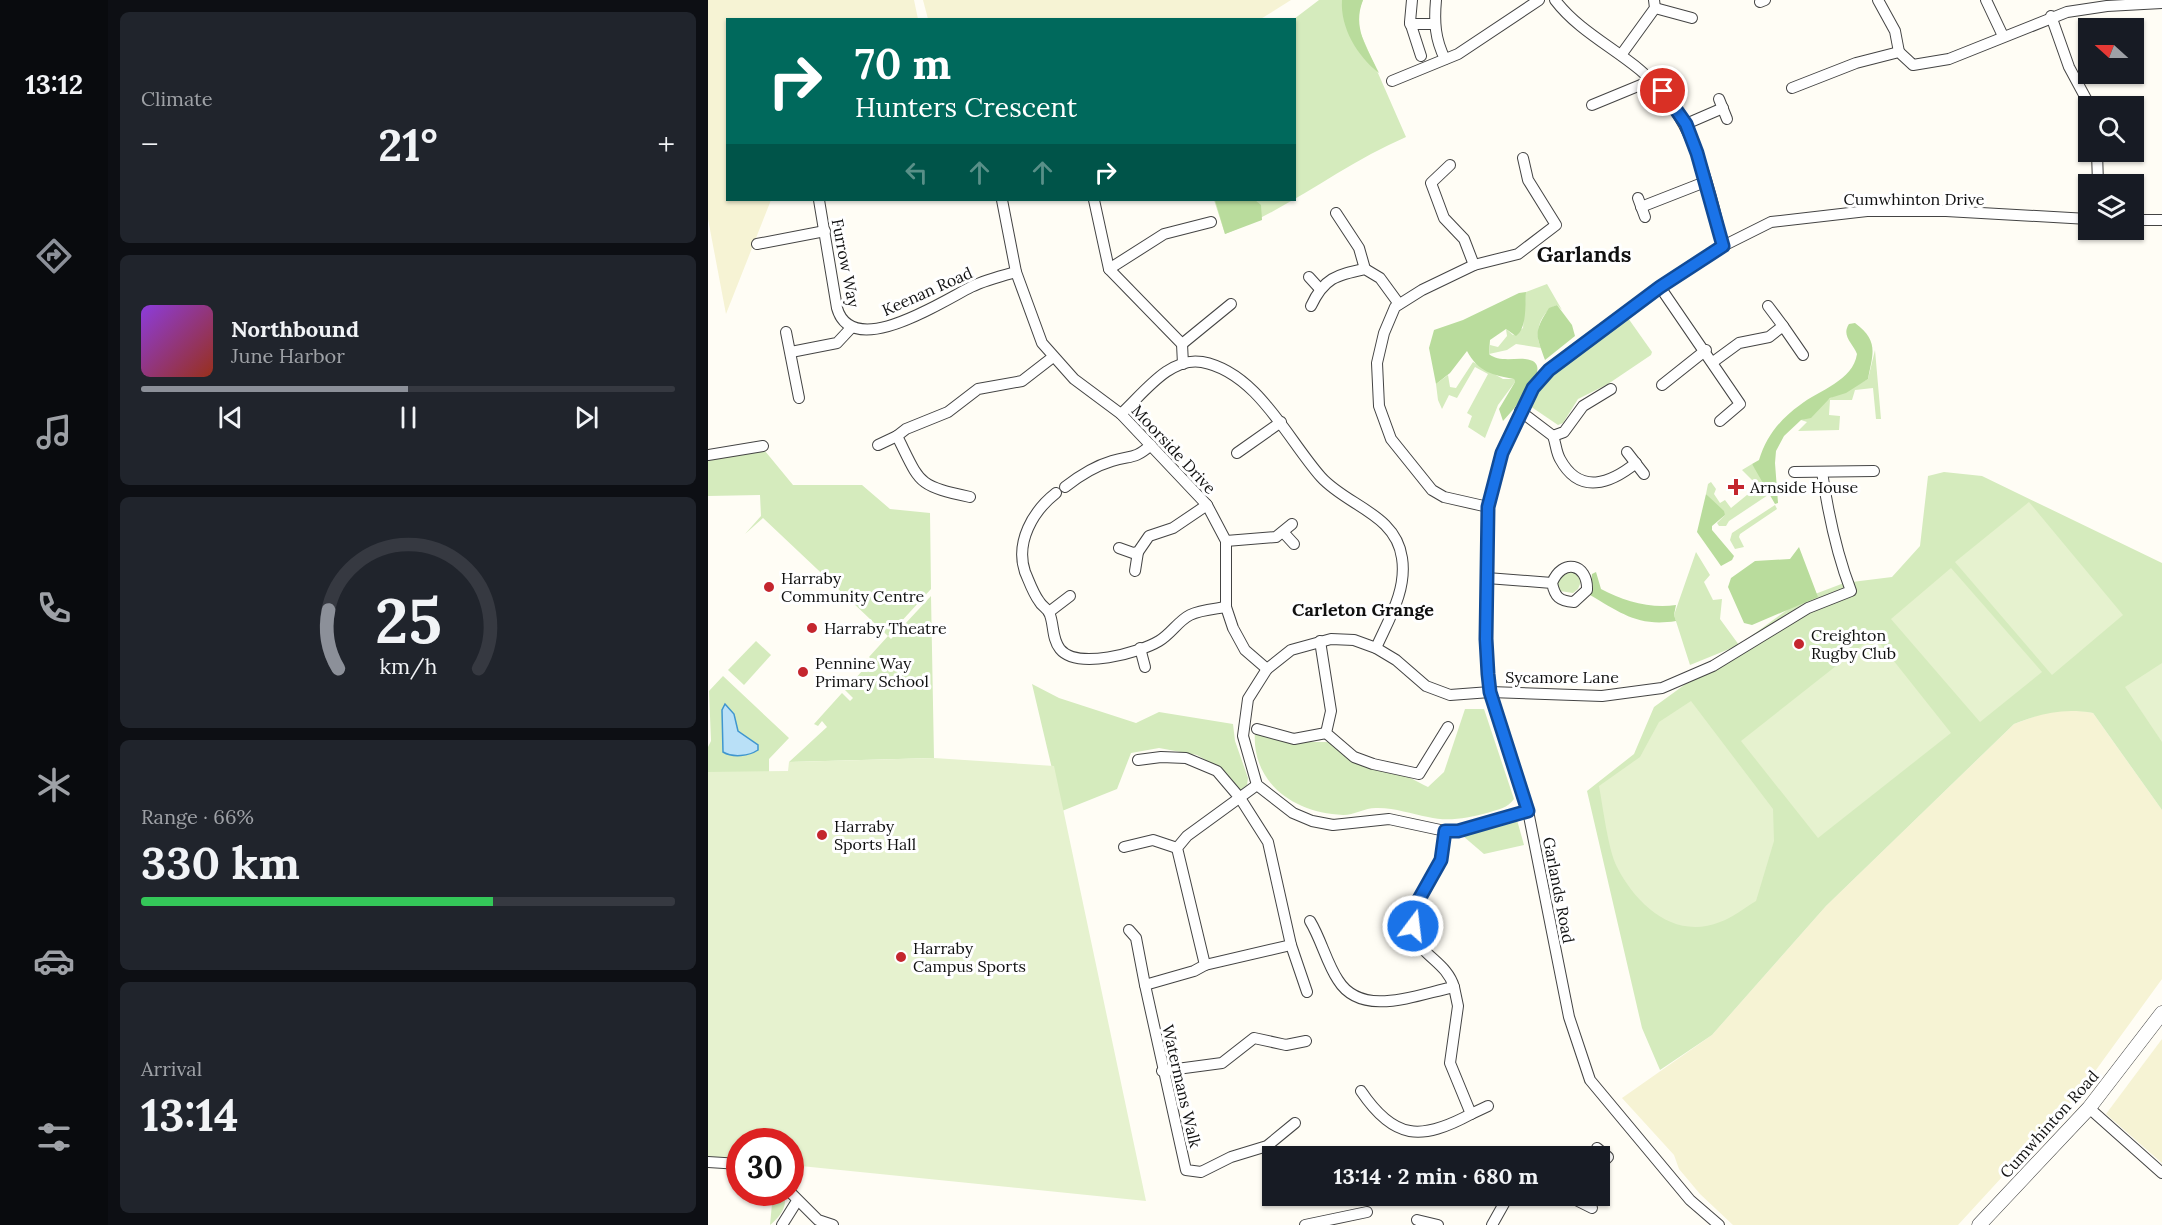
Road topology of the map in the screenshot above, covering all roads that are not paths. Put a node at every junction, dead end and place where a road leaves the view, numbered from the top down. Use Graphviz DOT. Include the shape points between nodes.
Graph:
graph roads {
  1 [pos="1412,0"];
  2 [pos="1436,0"];
  3 [pos="1539,0"];
  4 [pos="1554,0"];
  5 [pos="1878,0"];
  6 [pos="1986,0"];
  7 [pos="2107,3"];
  8 [pos="2162,3"];
  9 [pos="1655,4"];
  10 [pos="2051,16"];
  11 [pos="1692,18"];
  12 [pos="1410,24"];
  13 [pos="1434,24"];
  14 [pos="2003,36"];
  15 [pos="1899,52"];
  16 [pos="1421,56"];
  17 [pos="1621,56"];
  18 [pos="1445,59"];
  19 [pos="1649,78"];
  20 [pos="1392,81"];
  21 [pos="1792,88"];
  22 [pos="2085,96"];
  23 [pos="1592,106"];
  24 [pos="1723,109"];
  25 [pos="1686,124"];
  26 [pos="1523,158"];
  27 [pos="1450,165"];
  28 [pos="1705,182"];
  29 [pos="819,201"];
  30 [pos="1002,201"];
  31 [pos="1094,201"];
  32 [pos="1641,207"];
  33 [pos="1336,213"];
  34 [pos="2078,218"];
  35 [pos="2144,220"];
  36 [pos="2162,220"];
  37 [pos="1210,222"];
  38 [pos="825,231"];
  39 [pos="757,244"];
  40 [pos="1723,246"];
  41 [pos="1474,265"];
  42 [pos="1365,269"];
  43 [pos="1109,270"];
  44 [pos="1016,272"];
  45 [pos="1309,277"];
  46 [pos="1660,287"];
  47 [pos="1319,288"];
  48 [pos="1232,304"];
  49 [pos="1399,304"];
  50 [pos="1311,306"];
  51 [pos="1768,306"];
  52 [pos="1783,326"];
  53 [pos="851,328"];
  54 [pos="786,332"];
  55 [pos="1182,344"];
  56 [pos="1706,350"];
  57 [pos="791,352"];
  58 [pos="1803,355"];
  59 [pos="1053,357"];
  60 [pos="1713,362"];
  61 [pos="1184,364"];
  62 [pos="1662,385"];
  63 [pos="1611,389"];
  64 [pos="799,398"];
  65 [pos="1520,411"];
  66 [pos="1121,414"];
  67 [pos="1720,421"];
  68 [pos="1281,422"];
  69 [pos="897,436"];
  70 [pos="1553,436"];
  71 [pos="878,445"];
  72 [pos="1151,445"];
  73 [pos="763,446"];
  74 [pos="1627,452"];
  75 [pos="1237,453"];
  76 [pos="708,454"];
  77 [pos="1636,463"];
  78 [pos="1874,471"];
  79 [pos="1794,472"];
  80 [pos="1822,472"];
  81 [pos="1644,474"];
  82 [pos="970,497"];
  83 [pos="1207,505"];
  84 [pos="1488,507"];
  85 [pos="1226,541"];
  86 [pos="1294,544"];
  87 [pos="1119,549"];
  88 [pos="1138,552"];
  89 [pos="1135,571"];
  90 [pos="1487,578"];
  91 [pos="1552,583"];
  92 [pos="1070,596"];
  93 [pos="1226,607"];
  94 [pos="1049,612"];
  95 [pos="1320,641"];
  96 [pos="1140,648"];
  97 [pos="1376,648"];
  98 [pos="1145,668"];
  99 [pos="1267,669"];
  100 [pos="1490,692"];
  101 [pos="1448,728"];
  102 [pos="1257,729"];
  103 [pos="1326,733"];
  104 [pos="1138,760"];
  105 [pos="1257,785"];
  106 [pos="1240,798"];
  107 [pos="1528,811"];
  108 [pos="1445,831"];
  109 [pos="1124,847"];
  110 [pos="1177,848"];
  111 [pos="1310,921"];
  112 [pos="1129,930"];
  113 [pos="1291,945"];
  114 [pos="1205,965"];
  115 [pos="1145,985"];
  116 [pos="1454,987"];
  117 [pos="1306,992"];
  118 [pos="2162,1012"];
  119 [pos="1306,1041"];
  120 [pos="1162,1071"];
  121 [pos="1361,1091"];
  122 [pos="1488,1106"];
  123 [pos="2089,1108"];
  124 [pos="1471,1114"];
  125 [pos="1295,1123"];
  126 [pos="708,1162"];
  127 [pos="726,1163"];
  128 [pos="2162,1173"];
  129 [pos="790,1206"];
  130 [pos="803,1206"];
  131 [pos="1503,1206"];
  132 [pos="1588,1206"];
  133 [pos="1592,1208"];
  134 [pos="1367,1212"];
  135 [pos="1417,1220"];
  136 [pos="1336,1221"];
  137 [pos="1982,1224"];
  138 [pos="782,1225"];
  139 [pos="833,1225"];
  140 [pos="1305,1225"];
  141 [pos="1438,1225"];
  142 [pos="1492,1225"];
  143 [pos="1719,1225"];
  1 -- 12 [label="street"];
  2 -- 13 [label="street"];
  3 -- 18 [label="street"];
  4 -- 17 [label="street"];
  5 -- 15 [label="street" via="1895,31"];
  6 -- 14 [label="street"];
  7 -- 8 [label="street"];
  7 -- 10 [label="street"];
  9 -- 11 [label="street"];
  9 -- 17 [label="street"];
  10 -- 14 [label="street"];
  10 -- 22 [label="street" via="2069,67"];
  12 -- 13 [label="street"];
  12 -- 16 [label="street"];
  13 -- 18 [label="street"];
  14 -- 15 [label="street" via="1949,59 1913,65"];
  15 -- 21 [label="street" via="1856,63"];
  17 -- 19 [label="street"];
  18 -- 20 [label="street"];
  19 -- 23 [label="street"];
  19 -- 25 [label="street"];
  24 -- 25 [label="street"];
  25 -- 28 [label="street"];
  26 -- 41 [label="street" via="1528,180 1556,225 1518,254"];
  27 -- 41 [label="street" via="1431,183 1444,218 1464,238"];
  28 -- 32 [label="street"];
  28 -- 40 [label="street"];
  29 -- 38 [label="street, Furrow Way"];
  30 -- 44 [label="street, Moorside Drive"];
  31 -- 43 [label="street"];
  33 -- 42 [label="street" via="1359,248"];
  34 -- 40 [label="street, Cumwhinton Drive" via="1867,211 1771,222"];
  35 -- 36 [label="street"];
  37 -- 43 [label="street" via="1164,234"];
  38 -- 39 [label="street"];
  38 -- 53 [label="street, Furrow Way" via="837,308"];
  40 -- 46 [label="street, Cumwhinton Drive"];
  41 -- 49 [label="street"];
  42 -- 47 [label="street" via="1342,274"];
  42 -- 49 [label="street" via="1380,278"];
  43 -- 55 [label="street"];
  44 -- 53 [label="street, Keenan Road" via="981,282 894,324 866,330"];
  44 -- 59 [label="street, Moorside Drive" via="1036,333"];
  45 -- 47 [label="street"];
  46 -- 56 [label="street"];
  46 -- 65 [label="street, Cumwhinton Drive" via="1549,370"];
  47 -- 50 [label="street"];
  48 -- 55 [label="street"];
  49 -- 84 [label="street" via="1384,333 1377,363 1379,406 1391,440 1432,490 1444,497"];
  51 -- 52 [label="street"];
  52 -- 58 [label="street"];
  52 -- 60 [label="street" via="1769,337 1739,343"];
  53 -- 57 [label="street" via="837,343"];
  54 -- 57 [label="street"];
  55 -- 61 [label="street"];
  56 -- 60 [label="street"];
  56 -- 62 [label="street"];
  57 -- 64 [label="street"];
  59 -- 66 [label="street, Moorside Drive" via="1074,379"];
  59 -- 69 [label="street" via="1022,381 978,389 948,412"];
  60 -- 67 [label="street" via="1740,404"];
  61 -- 66 [label="street" via="1175,365"];
  61 -- 68 [label="street" via="1202,362 1238,377"];
  63 -- 70 [label="street" via="1579,410 1564,432"];
  65 -- 70 [label="street"];
  65 -- 84 [label="street, Garlands Road" via="1502,453"];
  66 -- 72 [label="street, Moorside Drive"];
  68 -- 75 [label="street"];
  68 -- 97 [label="street" via="1321,478 1394,533 1402,556 1404,584"];
  69 -- 71 [label="street"];
  69 -- 82 [label="street" via="918,478 932,489"];
  70 -- 77 [label="street" via="1563,465 1585,480 1611,481"];
  72 -- 83 [label="street, Moorside Drive"];
  72 -- 94 [label="street" via="1132,458 1113,460 1082,474 1035,515 1023,546 1025,570 1038,600"];
  73 -- 76 [label="street"];
  74 -- 77 [label="street"];
  77 -- 81 [label="street"];
  78 -- 80 [label="street"];
  79 -- 80 [label="street"];
  80 -- 100 [label="street, Sycamore Lane" via="1828,517 1851,591 1808,608 1713,666 1662,688 1602,696"];
  83 -- 85 [label="street, Moorside Drive"];
  83 -- 88 [label="street" via="1173,528 1149,536"];
  84 -- 90 [label="street, Garlands Road"];
  85 -- 86 [label="street" via="1276,537 1288,528"];
  85 -- 93 [label="street, Moorside Drive"];
  87 -- 88 [label="street"];
  88 -- 89 [label="street"];
  90 -- 91 [label="street"];
  90 -- 100 [label="street, Garlands Road"];
  92 -- 94 [label="street"];
  93 -- 96 [label="street" via="1189,615 1161,640"];
  93 -- 99 [label="street, Moorside Drive" via="1245,650"];
  94 -- 96 [label="street" via="1056,642 1071,658 1086,660"];
  95 -- 97 [label="street" via="1354,640"];
  95 -- 99 [label="street" via="1291,650"];
  95 -- 103 [label="street" via="1331,711"];
  96 -- 98 [label="street"];
  97 -- 100 [label="street, Sycamore Lane" via="1435,690 1460,696"];
  99 -- 105 [label="street" via="1252,691 1244,716 1244,746"];
  100 -- 107 [label="street, Garlands Road"];
  101 -- 103 [label="street" via="1419,774 1354,757"];
  102 -- 103 [label="street" via="1294,739"];
  104 -- 106 [label="street" via="1186,759 1217,771"];
  105 -- 106 [label="street"];
  105 -- 108 [label="street" via="1293,813 1322,823 1389,819"];
  106 -- 110 [label="street" via="1187,836"];
  106 -- 113 [label="street" via="1268,842"];
  107 -- 108 [label="street" via="1458,831"];
  107 -- 143 [label="street, Garlands Road" via="1569,1017 1590,1080 1690,1200"];
  108 -- 116 [label="street" via="1441,860 1418,901 1413,926 1423,949 1446,968"];
  109 -- 110 [label="street" via="1153,840"];
  110 -- 114 [label="street"];
  111 -- 116 [label="street" via="1337,979 1355,998 1373,1002 1393,1000"];
  112 -- 115 [label="street, Watermans Walk" via="1136,939"];
  113 -- 114 [label="street"];
  113 -- 117 [label="street"];
  114 -- 115 [label="street"];
  115 -- 120 [label="street, Watermans Walk"];
  116 -- 124 [label="street" via="1458,1006 1450,1063"];
  118 -- 123 [label="street, Cumwhinton Road"];
  119 -- 120 [label="street" via="1286,1045 1254,1038 1222,1063"];
  120 -- 125 [label="street, Watermans Walk" via="1186,1170 1201,1172 1267,1146"];
  121 -- 124 [label="street" via="1388,1123 1419,1134"];
  122 -- 124 [label="street"];
  123 -- 128 [label="street"];
  123 -- 137 [label="street, Cumwhinton Road"];
  126 -- 127 [label="street"];
  129 -- 138 [label="street"];
  130 -- 139 [label="street" via="818,1220"];
  131 -- 142 [label="street"];
  132 -- 133 [label="street"];
  134 -- 136 [label="street"];
  135 -- 141 [label="street"];
  136 -- 140 [label="street"];
}
